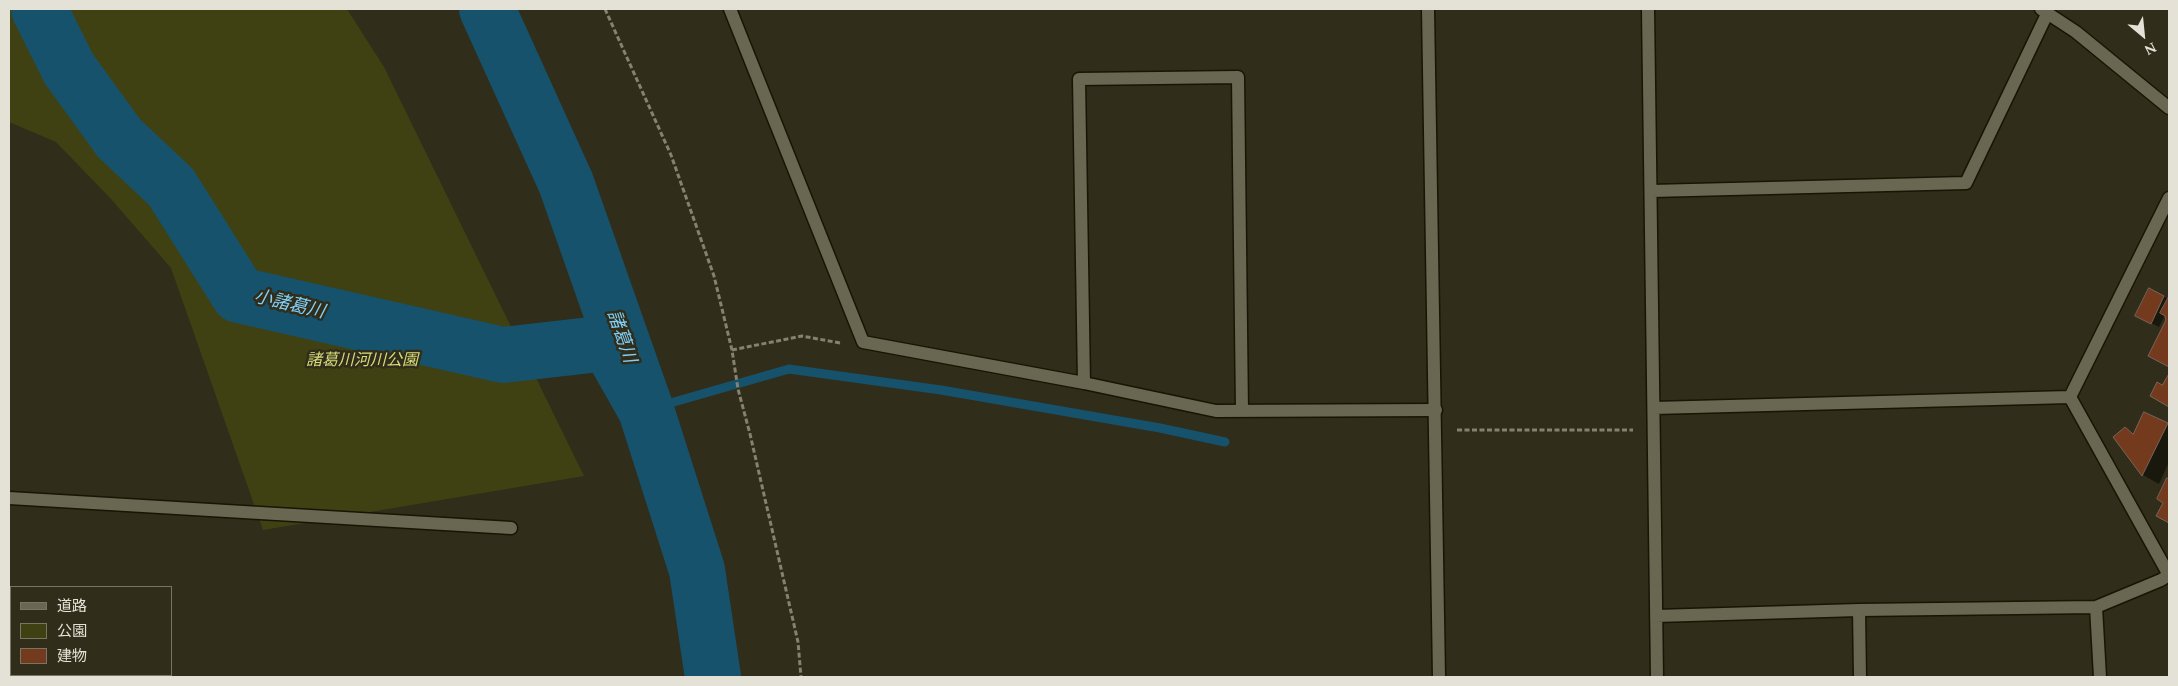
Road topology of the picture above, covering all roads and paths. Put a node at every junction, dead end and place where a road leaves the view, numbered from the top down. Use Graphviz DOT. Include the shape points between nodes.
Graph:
graph roads {
  1 [pos="605,9"];
  2 [pos="730,9"];
  3 [pos="1428,9"];
  4 [pos="1648,9"];
  5 [pos="2044,10"];
  6 [pos="2169,108"];
  7 [pos="1652,191"];
  8 [pos="2169,198"];
  9 [pos="863,342"];
  10 [pos="732,350"];
  11 [pos="1084,383"];
  12 [pos="2070,397"];
  13 [pos="1654,408"];
  14 [pos="1436,410"];
  15 [pos="1242,411"];
  16 [pos="1435,430"];
  17 [pos="1654,430"];
  18 [pos="9,498"];
  19 [pos="511,528"];
  20 [pos="2096,607"];
  21 [pos="1858,610"];
  22 [pos="1656,616"];
  23 [pos="801,677"];
  24 [pos="1439,677"];
  25 [pos="1657,677"];
  26 [pos="1860,677"];
  27 [pos="2100,677"];
  1 -- 10 [label="path" via="671,155 714,276"];
  2 -- 9 [label="street"];
  3 -- 14 [label="street"];
  4 -- 7 [label="street"];
  5 -- 6 [label="street"];
  5 -- 7 [label="street" via="1966,183"];
  7 -- 13 [label="street"];
  8 -- 12 [label="street"];
  9 -- 10 [label="path" via="846,344 802,336"];
  9 -- 11 [label="street"];
  10 -- 23 [label="path" via="738,389 798,642"];
  11 -- 15 [label="street" via="1216,411"];
  11 -- 15 [label="street" via="1079,79 1238,77"];
  12 -- 13 [label="street"];
  12 -- 20 [label="street" via="2169,575"];
  13 -- 17 [label="street"];
  14 -- 15 [label="street"];
  14 -- 16 [label="street"];
  16 -- 17 [label="path"];
  16 -- 24 [label="street"];
  17 -- 22 [label="street"];
  18 -- 19 [label="street"];
  20 -- 21 [label="street"];
  20 -- 27 [label="street"];
  21 -- 22 [label="street"];
  21 -- 26 [label="street"];
  22 -- 25 [label="street"];
}
